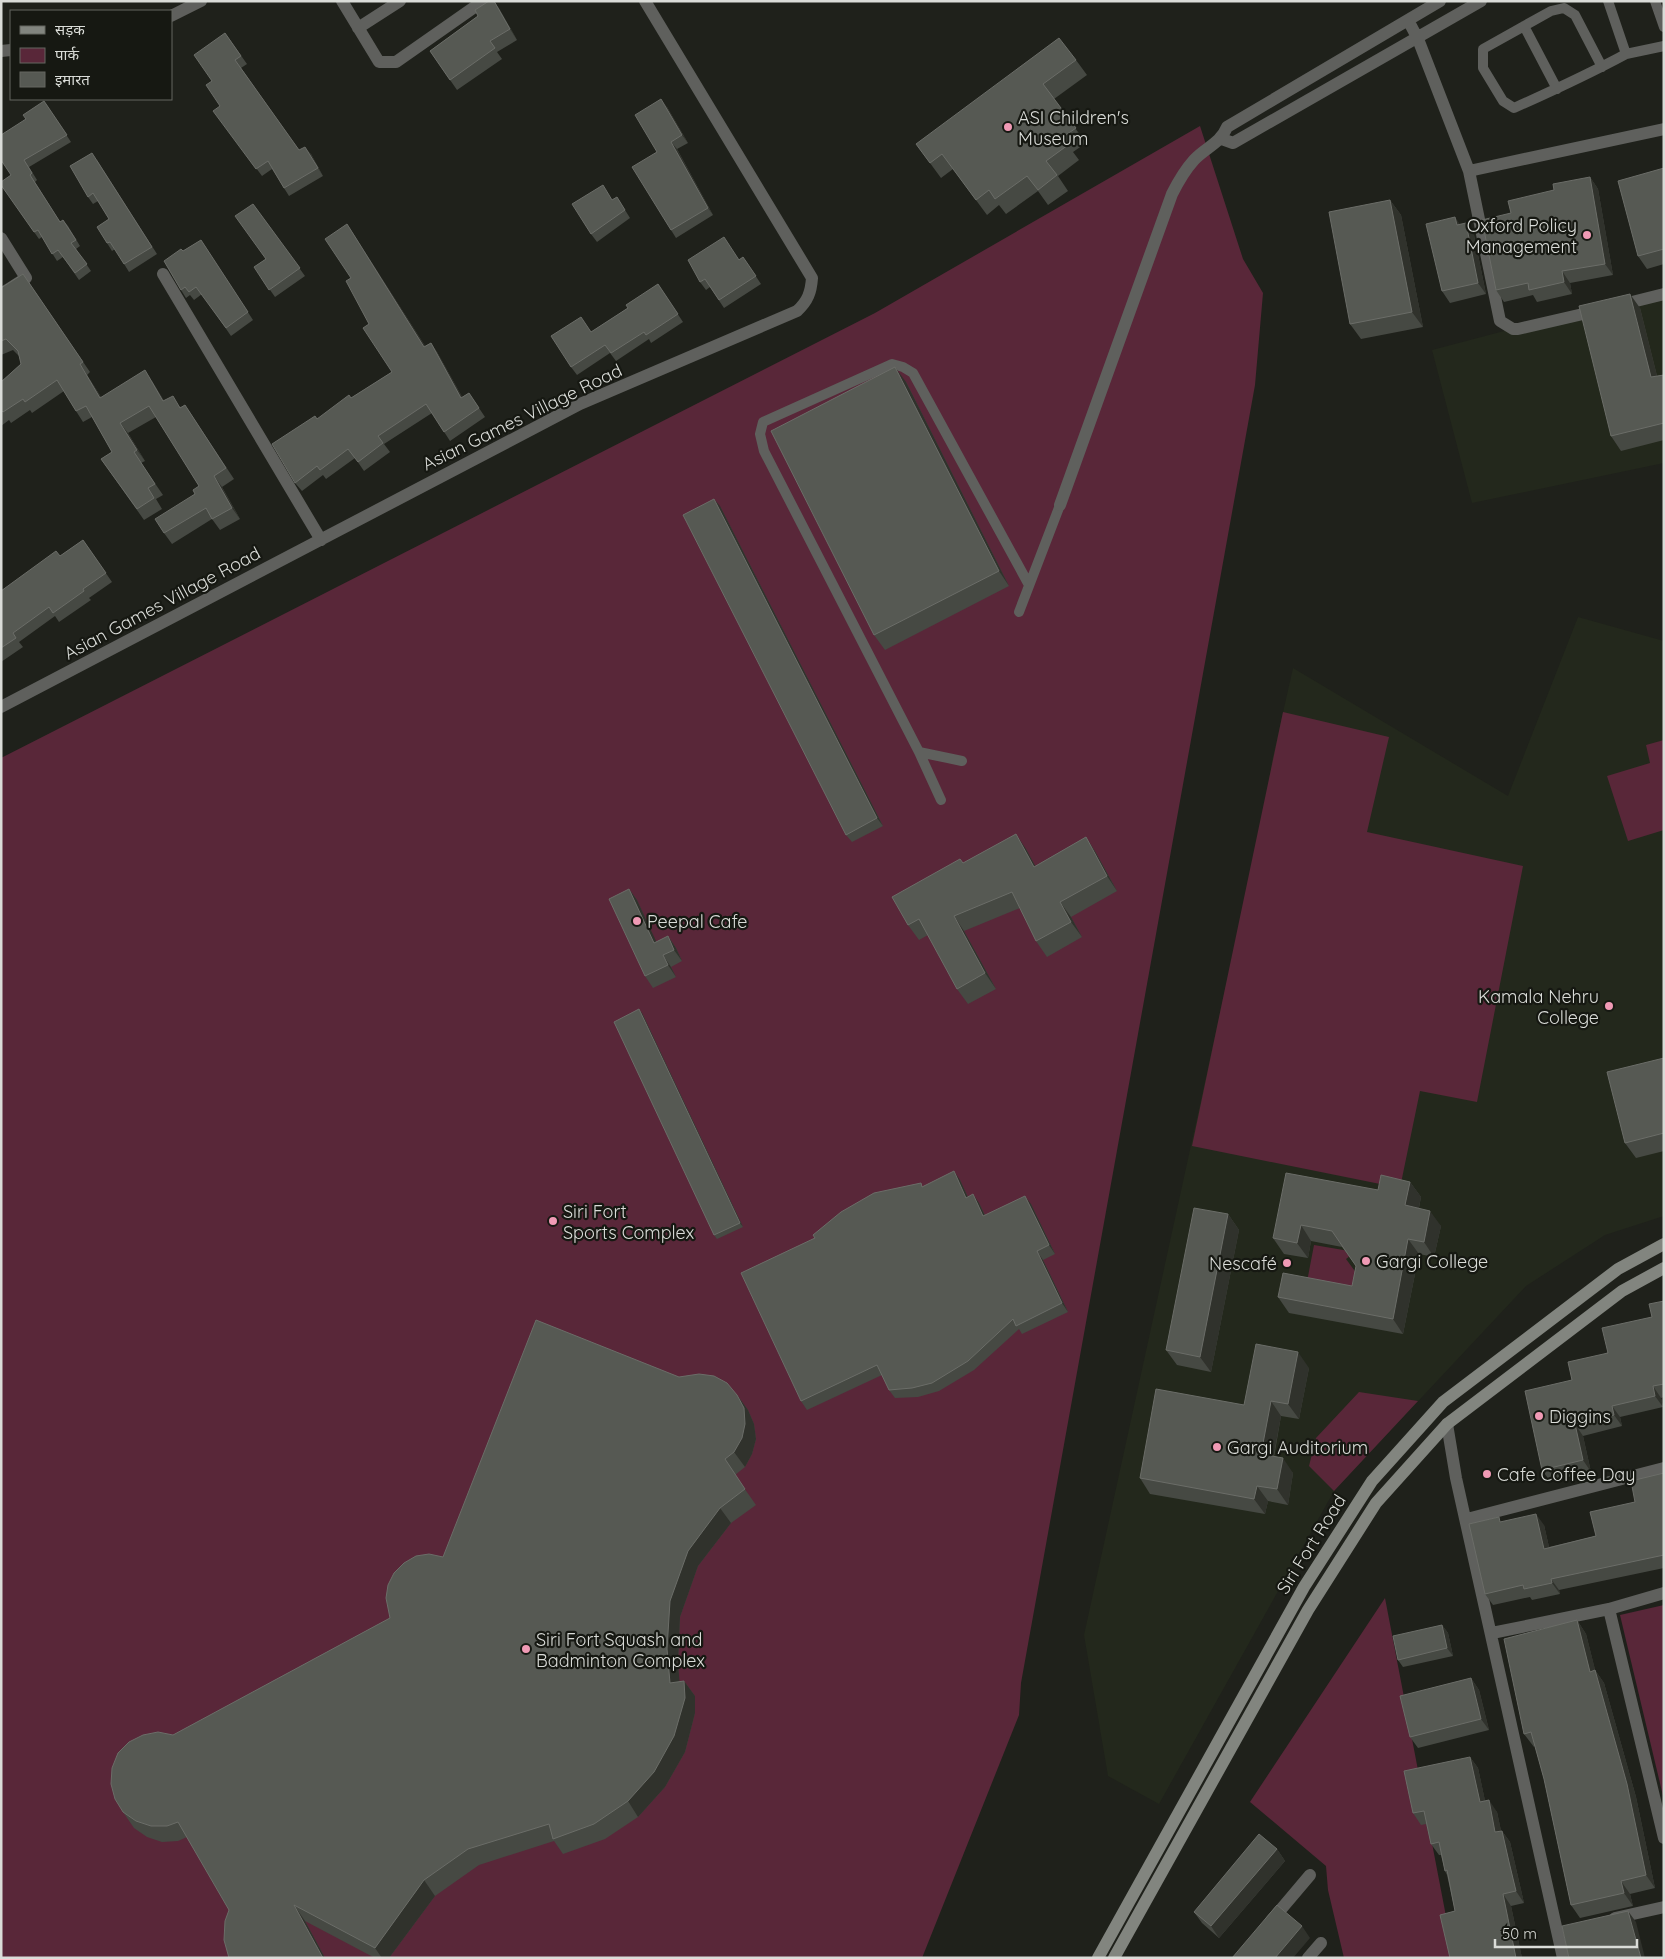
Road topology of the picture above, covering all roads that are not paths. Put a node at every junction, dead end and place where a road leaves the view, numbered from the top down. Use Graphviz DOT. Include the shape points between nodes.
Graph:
graph roads {
  1 [pos="201,1"];
  2 [pos="342,1"];
  3 [pos="400,1"];
  4 [pos="483,1"];
  5 [pos="645,1"];
  6 [pos="1440,1"];
  7 [pos="1481,1"];
  8 [pos="1608,1"];
  9 [pos="1655,1"];
  10 [pos="172,16"];
  11 [pos="1408,22"];
  12 [pos="1524,26"];
  13 [pos="1664,27"];
  14 [pos="358,28"];
  15 [pos="1418,39"];
  16 [pos="1664,46"];
  17 [pos="1626,54"];
  18 [pos="1602,67"];
  19 [pos="1557,89"];
  20 [pos="1664,129"];
  21 [pos="1222,139"];
  22 [pos="1469,171"];
  23 [pos="1,238"];
  24 [pos="163,274"];
  25 [pos="1,294"];
  26 [pos="1664,294"];
  27 [pos="1060,505"];
  28 [pos="320,540"];
  29 [pos="1030,585"];
  30 [pos="1019,612"];
  31 [pos="1,707"];
  32 [pos="919,752"];
  33 [pos="962,761"];
  34 [pos="940,800"];
  35 [pos="1664,1244"];
  36 [pos="1664,1268"];
  37 [pos="1447,1424"];
  38 [pos="1664,1468"];
  39 [pos="1467,1519"];
  40 [pos="1664,1593"];
  41 [pos="1609,1609"];
  42 [pos="1492,1633"];
  43 [pos="1664,1838"];
  44 [pos="1310,1875"];
  45 [pos="1664,1907"];
  46 [pos="1606,1920"];
  47 [pos="1266,1928"];
  48 [pos="1321,1943"];
  49 [pos="1098,1958"];
  50 [pos="1114,1958"];
  51 [pos="1308,1958"];
  52 [pos="1563,1958"];
  1 -- 10 [label="street"];
  2 -- 14 [label="street"];
  3 -- 14 [label="street"];
  4 -- 14 [label="street" via="396,62 379,62"];
  5 -- 28 [label="street, Asian Games Village Road" via="812,278 806,303 797,311 580,404"];
  6 -- 11 [label="street"];
  7 -- 15 [label="street"];
  8 -- 17 [label="lane"];
  9 -- 13 [label="lane"];
  11 -- 15 [label="street"];
  11 -- 21 [label="street" via="1227,127"];
  12 -- 18 [label="lane" via="1551,11 1564,8 1575,15"];
  12 -- 19 [label="lane"];
  12 -- 19 [label="lane" via="1483,49 1483,68 1503,101 1514,108"];
  15 -- 21 [label="street" via="1233,143"];
  15 -- 22 [label="street"];
  16 -- 17 [label="lane"];
  17 -- 18 [label="lane"];
  18 -- 19 [label="lane"];
  20 -- 22 [label="street"];
  21 -- 27 [label="street" via="1194,160 1172,194"];
  22 -- 26 [label="street" via="1500,321 1506,326 1518,329"];
  23 -- 25 [label="street" via="26,278"];
  24 -- 28 [label="street"];
  27 -- 29 [label="lane"];
  28 -- 31 [label="street, Asian Games Village Road"];
  29 -- 30 [label="lane"];
  29 -- 32 [label="lane" via="913,374 903,367 892,364 763,422 760,434 764,451"];
  32 -- 33 [label="lane"];
  32 -- 34 [label="lane"];
  35 -- 49 [label="street, Siri Fort Road" via="1618,1269 1443,1402 1372,1481 1304,1587"];
  36 -- 37 [label="street, Siri Fort Road" via="1622,1291"];
  37 -- 39 [label="street"];
  37 -- 50 [label="street, Siri Fort Road" via="1376,1504 1308,1610"];
  38 -- 39 [label="street"];
  39 -- 42 [label="street"];
  40 -- 41 [label="street"];
  41 -- 42 [label="street"];
  41 -- 43 [label="street"];
  42 -- 52 [label="street" via="1562,1930"];
  44 -- 47 [label="street"];
  45 -- 46 [label="street"];
  48 -- 51 [label="street"];
}
